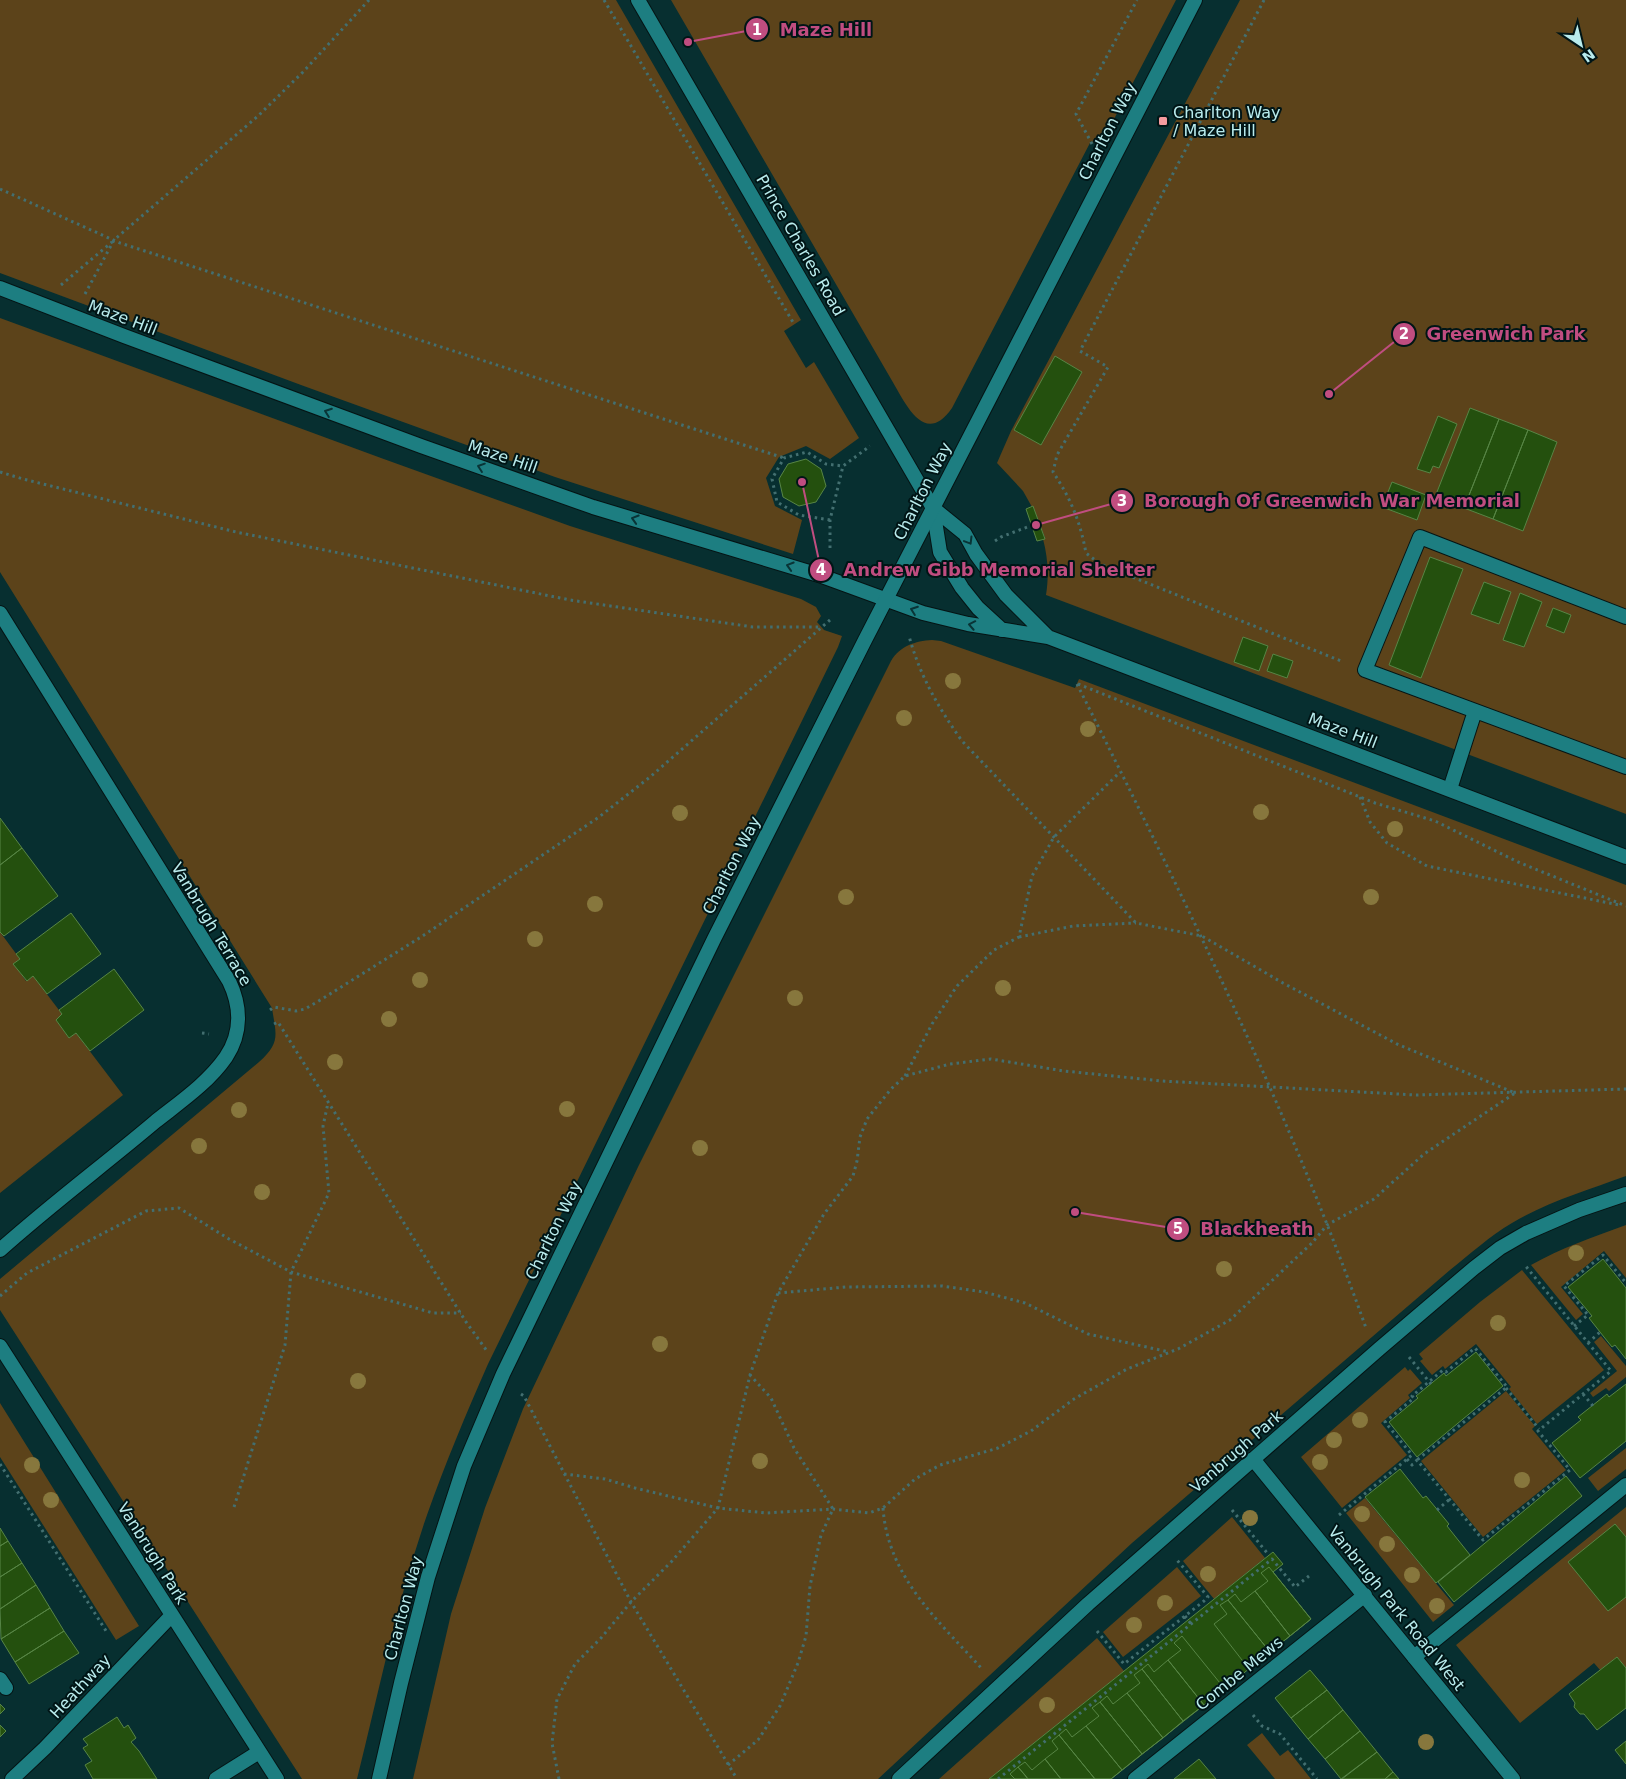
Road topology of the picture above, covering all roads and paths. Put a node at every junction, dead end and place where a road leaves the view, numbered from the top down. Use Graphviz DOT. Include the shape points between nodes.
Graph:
graph roads {
  1 [pos="369,0"];
  2 [pos="604,0"];
  3 [pos="638,0"];
  4 [pos="1137,0"];
  5 [pos="1195,0"];
  6 [pos="1264,0"];
  7 [pos="1093,147"];
  8 [pos="0,189"];
  9 [pos="114,240"];
  10 [pos="0,288"];
  11 [pos="39,303"];
  12 [pos="73,316"];
  13 [pos="794,324"];
  14 [pos="873,444"];
  15 [pos="784,458"];
  16 [pos="843,466"];
  17 [pos="0,472"];
  18 [pos="933,508"];
  19 [pos="830,520"];
  20 [pos="1030,526"];
  21 [pos="995,541"];
  22 [pos="830,548"];
  23 [pos="886,600"];
  24 [pos="0,613"];
  25 [pos="1626,617"];
  26 [pos="830,620"];
  27 [pos="822,627"];
  28 [pos="1002,630"];
  29 [pos="909,636"];
  30 [pos="1048,637"];
  31 [pos="1365,670"];
  32 [pos="1475,711"];
  33 [pos="1626,767"];
  34 [pos="1120,772"];
  35 [pos="1450,789"];
  36 [pos="1360,796"];
  37 [pos="1054,837"];
  38 [pos="1626,857"];
  39 [pos="1626,906"];
  40 [pos="1136,923"];
  41 [pos="1202,936"];
  42 [pos="1019,937"];
  43 [pos="270,1010"];
  44 [pos="274,1024"];
  45 [pos="202,1033"];
  46 [pos="209,1034"];
  47 [pos="905,1076"];
  48 [pos="1269,1087"];
  49 [pos="1626,1089"];
  50 [pos="1515,1093"];
  51 [pos="328,1103"];
  52 [pos="1626,1194"];
  53 [pos="1328,1225"];
  54 [pos="0,1250"];
  55 [pos="1523,1263"];
  56 [pos="290,1272"];
  57 [pos="1626,1283"];
  58 [pos="778,1293"];
  59 [pos="0,1296"];
  60 [pos="460,1313"];
  61 [pos="1574,1326"];
  62 [pos="1367,1330"];
  63 [pos="1600,1332"];
  64 [pos="1588,1343"];
  65 [pos="0,1346"];
  66 [pos="1170,1352"];
  67 [pos="490,1357"];
  68 [pos="1409,1357"];
  69 [pos="750,1375"];
  70 [pos="1430,1383"];
  71 [pos="1506,1388"];
  72 [pos="1583,1394"];
  73 [pos="524,1396"];
  74 [pos="1593,1406"];
  75 [pos="1540,1429"];
  76 [pos="1253,1459"];
  77 [pos="1407,1459"];
  78 [pos="1417,1460"];
  79 [pos="0,1464"];
  80 [pos="564,1474"];
  81 [pos="1626,1485"];
  82 [pos="1450,1499"];
  83 [pos="234,1506"];
  84 [pos="718,1508"];
  85 [pos="883,1508"];
  86 [pos="833,1510"];
  87 [pos="1232,1510"];
  88 [pos="1437,1510"];
  89 [pos="1338,1515"];
  90 [pos="1268,1554"];
  91 [pos="1176,1559"];
  92 [pos="1309,1576"];
  93 [pos="1365,1596"];
  94 [pos="631,1602"];
  95 [pos="172,1615"];
  96 [pos="1185,1616"];
  97 [pos="1191,1624"];
  98 [pos="1097,1631"];
  99 [pos="108,1634"];
  100 [pos="1414,1657"];
  101 [pos="998,1686"];
  102 [pos="1253,1715"];
  103 [pos="259,1752"];
  104 [pos="728,1766"];
  105 [pos="12,1779"];
  106 [pos="216,1779"];
  107 [pos="277,1779"];
  108 [pos="379,1779"];
  109 [pos="559,1779"];
  110 [pos="737,1779"];
  111 [pos="899,1779"];
  112 [pos="998,1779"];
  113 [pos="1135,1779"];
  114 [pos="1317,1779"];
  115 [pos="1513,1779"];
  1 -- 9 [label="path" via="258,116"];
  2 -- 13 [label="path"];
  3 -- 18 [label="street, Prince Charles Road"];
  4 -- 7 [label="path" via="1076,114"];
  5 -- 18 [label="street, Charlton Way"];
  6 -- 31 [label="path" via="1080,351 1108,367 1057,455 1053,472 1076,512 1086,553 1100,564"];
  8 -- 9 [label="path"];
  9 -- 11 [label="path"];
  9 -- 12 [label="path"];
  9 -- 15 [label="path"];
  10 -- 11 [label="street, Maze Hill"];
  11 -- 12 [label="street, Maze Hill"];
  23 -- 12 [label="street, Maze Hill, one-way" via="819,575 594,507"];
  14 -- 16 [label="path"];
  15 -- 16 [label="path" via="807,452 826,464"];
  15 -- 19 [label="path" via="772,479 778,502 799,515"];
  16 -- 19 [label="path"];
  17 -- 27 [label="path" via="236,532 570,600 753,627"];
  18 -- 23 [label="street, Charlton Way"];
  18 -- 28 [label="street" via="940,552 978,608"];
  18 -- 30 [label="street, Maze Hill, one-way" via="965,534 1006,596"];
  19 -- 22 [label="path"];
  20 -- 21 [label="path"];
  28 -- 23 [label="street, Maze Hill, one-way" via="922,613"];
  23 -- 108 [label="street, Charlton Way" via="714,939 503,1374 464,1466 428,1577"];
  24 -- 54 [label="street, Vanbrugh Terrace" via="229,981 237,1000 240,1020 227,1056 204,1081 39,1214"];
  25 -- 31 [label="street" via="1420,537"];
  26 -- 27 [label="path"];
  27 -- 43 [label="path" via="650,777 599,817 421,937 305,1009 296,1011 274,1007"];
  28 -- 30 [label="street, Maze Hill"];
  29 -- 37 [label="path" via="917,664 943,714 962,740"];
  30 -- 35 [label="street, Maze Hill"];
  31 -- 32 [label="street"];
  32 -- 33 [label="street"];
  32 -- 35 [label="street"];
  34 -- 36 [label="path" via="1077,684"];
  34 -- 37 [label="path"];
  34 -- 41 [label="path"];
  35 -- 38 [label="street, Maze Hill"];
  36 -- 39 [label="path" via="1435,821 1518,862"];
  36 -- 39 [label="path" via="1370,822 1387,843 1426,866"];
  37 -- 40 [label="path"];
  37 -- 42 [label="path" via="1032,876"];
  40 -- 41 [label="path"];
  40 -- 42 [label="path" via="1073,926"];
  41 -- 48 [label="path"];
  41 -- 50 [label="path" via="1397,1044"];
  42 -- 47 [label="path" via="994,950 957,986 932,1024"];
  44 -- 51 [label="path" via="278,1022"];
  45 -- 46 [label="path"];
  47 -- 48 [label="path" via="950,1064 991,1058 1064,1072"];
  47 -- 58 [label="path" via="867,1119 860,1137 853,1176 824,1214"];
  48 -- 50 [label="path" via="1416,1095"];
  48 -- 53 [label="path"];
  49 -- 50 [label="path"];
  50 -- 53 [label="path" via="1424,1154 1374,1200"];
  51 -- 56 [label="path" via="323,1126 329,1193"];
  51 -- 60 [label="path"];
  52 -- 76 [label="street, Vanbrugh Park" via="1553,1220 1500,1248"];
  53 -- 62 [label="path"];
  53 -- 66 [label="path" via="1312,1244 1230,1320"];
  55 -- 61 [label="path"];
  56 -- 59 [label="path" via="179,1208 146,1212 27,1273"];
  56 -- 60 [label="path" via="434,1313"];
  56 -- 83 [label="path" via="285,1345"];
  57 -- 61 [label="path" via="1603,1255 1564,1286 1588,1315"];
  58 -- 66 [label="path" via="846,1286 942,1286 984,1292 1024,1303 1088,1334"];
  58 -- 69 [label="path"];
  60 -- 67 [label="path"];
  61 -- 64 [label="path"];
  63 -- 64 [label="path"];
  64 -- 72 [label="path" via="1611,1371"];
  65 -- 95 [label="street, Vanbrugh Park"];
  66 -- 85 [label="path" via="1127,1369 1074,1399 1031,1431 998,1448 940,1465 915,1479"];
  68 -- 70 [label="path"];
  69 -- 84 [label="path"];
  69 -- 86 [label="path" via="772,1398 794,1448"];
  70 -- 71 [label="path" via="1475,1348"];
  70 -- 77 [label="path" via="1385,1422 1412,1456"];
  71 -- 75 [label="path"];
  71 -- 78 [label="path"];
  72 -- 74 [label="path"];
  72 -- 75 [label="path"];
  73 -- 80 [label="path"];
  75 -- 82 [label="path" via="1538,1431 1570,1470 1483,1540"];
  76 -- 93 [label="street, Vanbrugh Park Road West"];
  76 -- 101 [label="street, Vanbrugh Park"];
  77 -- 78 [label="path" via="1412,1465"];
  77 -- 89 [label="path"];
  78 -- 82 [label="path"];
  79 -- 99 [label="path"];
  80 -- 84 [label="path" via="605,1479"];
  80 -- 94 [label="path"];
  81 -- 100 [label="street"];
  82 -- 88 [label="path"];
  84 -- 86 [label="path" via="766,1513"];
  84 -- 94 [label="path"];
  85 -- 86 [label="path" via="869,1513"];
  85 -- 101 [label="path" via="884,1527 897,1561 916,1594"];
  86 -- 104 [label="path" via="821,1535 810,1586 806,1636 798,1663 780,1706 758,1740"];
  87 -- 90 [label="path"];
  91 -- 96 [label="path" via="1208,1598"];
  92 -- 97 [label="path" via="1295,1587 1272,1560"];
  93 -- 100 [label="street, Vanbrugh Park Road West"];
  93 -- 113 [label="street, Combe Mews"];
  94 -- 104 [label="path"];
  94 -- 109 [label="path" via="575,1664 557,1699 552,1743"];
  95 -- 103 [label="street, Vanbrugh Park"];
  95 -- 105 [label="street, Heathway"];
  96 -- 97 [label="path"];
  96 -- 98 [label="path" via="1124,1664"];
  97 -- 112 [label="path"];
  100 -- 115 [label="street, Vanbrugh Park Road West"];
  101 -- 111 [label="street, Vanbrugh Park"];
  102 -- 114 [label="path" via="1262,1726 1280,1734"];
  103 -- 106 [label="street"];
  103 -- 107 [label="street, Vanbrugh Park"];
  104 -- 110 [label="path"];
}
